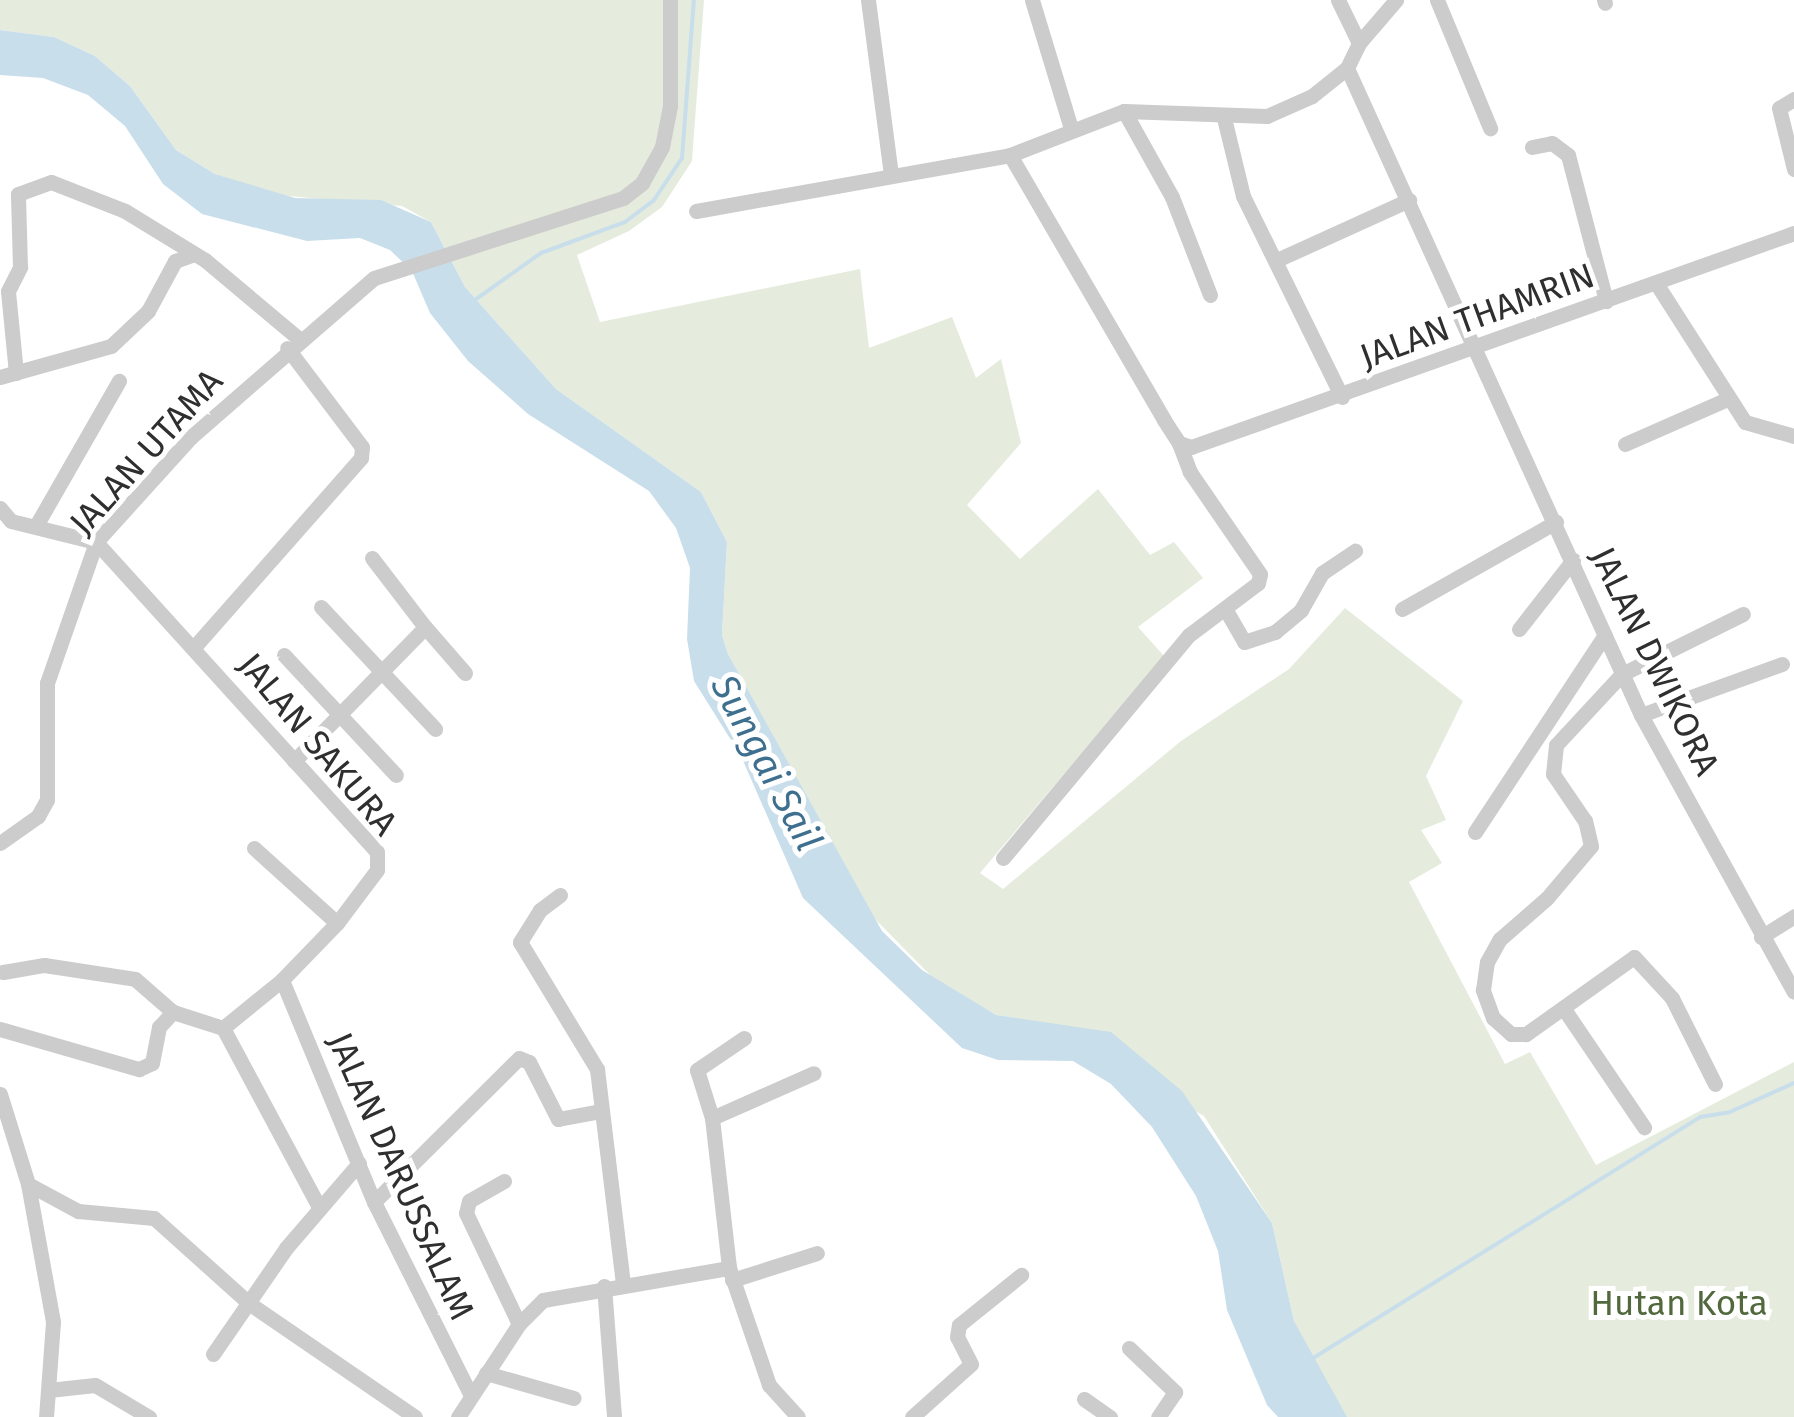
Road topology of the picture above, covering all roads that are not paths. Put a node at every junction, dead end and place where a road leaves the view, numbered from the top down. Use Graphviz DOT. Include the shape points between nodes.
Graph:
graph roads {
  1 [pos="670,0"];
  2 [pos="868,0"];
  3 [pos="1032,0"];
  4 [pos="1338,0"];
  5 [pos="1396,0"];
  6 [pos="1438,0"];
  7 [pos="1359,43"];
  8 [pos="1347,68"];
  9 [pos="1794,98"];
  10 [pos="1124,110"];
  11 [pos="1224,118"];
  12 [pos="1071,128"];
  13 [pos="1490,128"];
  14 [pos="1790,140"];
  15 [pos="1532,147"];
  16 [pos="1010,154"];
  17 [pos="1794,169"];
  18 [pos="890,174"];
  19 [pos="18,194"];
  20 [pos="0,196"];
  21 [pos="1408,200"];
  22 [pos="696,211"];
  23 [pos="1794,232"];
  24 [pos="194,254"];
  25 [pos="1278,260"];
  26 [pos="1656,283"];
  27 [pos="1210,295"];
  28 [pos="1606,301"];
  29 [pos="292,343"];
  30 [pos="1477,348"];
  31 [pos="8,375"];
  32 [pos="119,382"];
  33 [pos="1342,397"];
  34 [pos="1724,400"];
  35 [pos="1794,436"];
  36 [pos="1180,443"];
  37 [pos="1625,444"];
  38 [pos="0,508"];
  39 [pos="1556,522"];
  40 [pos="37,524"];
  41 [pos="96,542"];
  42 [pos="1355,552"];
  43 [pos="372,558"];
  44 [pos="1573,560"];
  45 [pos="321,606"];
  46 [pos="1402,609"];
  47 [pos="1226,612"];
  48 [pos="1743,614"];
  49 [pos="426,628"];
  50 [pos="1520,629"];
  51 [pos="1605,635"];
  52 [pos="196,645"];
  53 [pos="284,654"];
  54 [pos="1782,664"];
  55 [pos="379,669"];
  56 [pos="465,673"];
  57 [pos="1622,674"];
  58 [pos="339,713"];
  59 [pos="1640,715"];
  60 [pos="435,729"];
  61 [pos="294,762"];
  62 [pos="396,776"];
  63 [pos="1474,832"];
  64 [pos="0,843"];
  65 [pos="254,848"];
  66 [pos="1003,858"];
  67 [pos="560,895"];
  68 [pos="1794,916"];
  69 [pos="337,923"];
  70 [pos="1761,936"];
  71 [pos="3,972"];
  72 [pos="282,980"];
  73 [pos="1794,992"];
  74 [pos="1564,1009"];
  75 [pos="173,1012"];
  76 [pos="223,1028"];
  77 [pos="0,1029"];
  78 [pos="744,1038"];
  79 [pos="814,1073"];
  80 [pos="1715,1084"];
  81 [pos="0,1094"];
  82 [pos="602,1112"];
  83 [pos="712,1118"];
  84 [pos="1644,1127"];
  85 [pos="359,1164"];
  86 [pos="504,1181"];
  87 [pos="28,1184"];
  88 [pos="374,1202"];
  89 [pos="320,1207"];
  90 [pos="817,1253"];
  91 [pos="730,1274"];
  92 [pos="1020,1274"];
  93 [pos="623,1284"];
  94 [pos="604,1286"];
  95 [pos="250,1304"];
  96 [pos="520,1324"];
  97 [pos="1129,1348"];
  98 [pos="213,1354"];
  99 [pos="486,1373"];
  100 [pos="49,1390"];
  101 [pos="470,1394"];
  102 [pos="574,1398"];
  103 [pos="1084,1399"];
  104 [pos="46,1417"];
  105 [pos="149,1417"];
  106 [pos="415,1417"];
  107 [pos="458,1417"];
  108 [pos="614,1417"];
  109 [pos="798,1417"];
  110 [pos="912,1417"];
  111 [pos="1110,1417"];
  112 [pos="1158,1417"];
  1 -- 29 [label="street, JALAN UTAMA" via="670,106 662,146 642,183 623,198 399,266"];
  2 -- 18 [label="street"];
  3 -- 12 [label="street"];
  4 -- 7 [label="street"];
  5 -- 7 [label="street"];
  6 -- 13 [label="street"];
  7 -- 8 [label="street"];
  8 -- 11 [label="street" via="1312,96 1268,116"];
  8 -- 21 [label="street, JALAN DWIKORA"];
  9 -- 14 [label="street" via="1779,108"];
  10 -- 11 [label="street"];
  10 -- 12 [label="street"];
  10 -- 27 [label="street" via="1172,197"];
  11 -- 25 [label="street" via="1244,196"];
  12 -- 16 [label="street"];
  14 -- 17 [label="street"];
  15 -- 28 [label="street" via="1552,144 1568,155"];
  16 -- 18 [label="street"];
  16 -- 36 [label="street"];
  18 -- 22 [label="street"];
  19 -- 20 [label="street"];
  19 -- 24 [label="street" via="28,186 67,184"];
  19 -- 31 [label="street" via="20,267 8,291"];
  21 -- 25 [label="street"];
  21 -- 30 [label="street, JALAN DWIKORA"];
  23 -- 26 [label="street, JALAN THAMRIN"];
  24 -- 29 [label="street"];
  24 -- 31 [label="street" via="175,262 148,310 111,346"];
  25 -- 33 [label="street"];
  26 -- 28 [label="street, JALAN THAMRIN"];
  26 -- 34 [label="street"];
  28 -- 30 [label="street, JALAN THAMRIN"];
  29 -- 41 [label="street, JALAN UTAMA" via="191,437"];
  29 -- 52 [label="street" via="362,447 361,458"];
  30 -- 33 [label="street, JALAN THAMRIN"];
  30 -- 39 [label="street, JALAN DWIKORA"];
  32 -- 40 [label="street"];
  33 -- 36 [label="street, JALAN THAMRIN" via="1191,447"];
  34 -- 35 [label="street" via="1745,422"];
  34 -- 37 [label="street"];
  36 -- 47 [label="street" via="1190,472 1260,574"];
  38 -- 40 [label="street" via="12,521"];
  39 -- 44 [label="street, JALAN DWIKORA"];
  39 -- 46 [label="street"];
  40 -- 41 [label="street"];
  41 -- 52 [label="street, JALAN SAKURA"];
  41 -- 64 [label="street, JALAN UTAMA" via="47,683 47,800 38,816"];
  42 -- 47 [label="street" via="1322,573 1301,610 1275,632 1244,642"];
  43 -- 49 [label="street"];
  44 -- 50 [label="street"];
  44 -- 51 [label="street, JALAN DWIKORA"];
  45 -- 55 [label="street"];
  47 -- 66 [label="street" via="1189,635"];
  48 -- 57 [label="street"];
  49 -- 55 [label="street"];
  49 -- 56 [label="street"];
  51 -- 57 [label="street, JALAN DWIKORA"];
  51 -- 63 [label="street"];
  52 -- 61 [label="street, JALAN SAKURA"];
  53 -- 58 [label="street"];
  54 -- 59 [label="street"];
  55 -- 58 [label="street"];
  55 -- 60 [label="street"];
  57 -- 59 [label="street, JALAN DWIKORA"];
  57 -- 74 [label="street" via="1553,756 1559,789 1585,822 1590,846 1548,898 1500,939 1487,962 1483,990 1493,1018 1511,1034 1526,1034"];
  58 -- 61 [label="street"];
  58 -- 62 [label="street"];
  59 -- 70 [label="street, JALAN DWIKORA"];
  61 -- 69 [label="street, JALAN SAKURA" via="377,852 377,870"];
  65 -- 69 [label="street"];
  67 -- 82 [label="street" via="530,922 520,945 597,1069"];
  68 -- 70 [label="street"];
  69 -- 72 [label="street, JALAN SAKURA"];
  70 -- 73 [label="street, JALAN DWIKORA"];
  71 -- 75 [label="street" via="44,965 134,979"];
  72 -- 76 [label="street, JALAN SAKURA"];
  72 -- 85 [label="street, JALAN DARUSSALAM"];
  74 -- 80 [label="street" via="1634,957 1672,998"];
  74 -- 84 [label="street"];
  75 -- 76 [label="street"];
  75 -- 77 [label="street" via="159,1026 152,1063 139,1069"];
  76 -- 89 [label="street"];
  78 -- 83 [label="street" via="697,1067"];
  79 -- 83 [label="street"];
  81 -- 87 [label="street"];
  82 -- 88 [label="street" via="558,1119 530,1062 519,1058"];
  82 -- 93 [label="street"];
  83 -- 91 [label="street"];
  85 -- 88 [label="street, JALAN DARUSSALAM"];
  85 -- 89 [label="street"];
  86 -- 96 [label="street" via="468,1201 466,1213"];
  87 -- 95 [label="street" via="78,1211 154,1218"];
  87 -- 100 [label="street" via="53,1322"];
  88 -- 101 [label="street, JALAN DARUSSALAM"];
  89 -- 95 [label="street"];
  90 -- 91 [label="street"];
  91 -- 93 [label="street"];
  91 -- 109 [label="street" via="769,1385"];
  92 -- 110 [label="street" via="960,1325 957,1338 970,1364"];
  93 -- 94 [label="street"];
  94 -- 96 [label="street" via="553,1295"];
  94 -- 108 [label="street"];
  95 -- 98 [label="street"];
  95 -- 106 [label="street"];
  96 -- 99 [label="street"];
  97 -- 112 [label="street" via="1175,1392"];
  99 -- 101 [label="street"];
  99 -- 102 [label="street"];
  100 -- 104 [label="street"];
  100 -- 105 [label="street" via="95,1385"];
  101 -- 107 [label="street"];
  103 -- 111 [label="street"];
}
